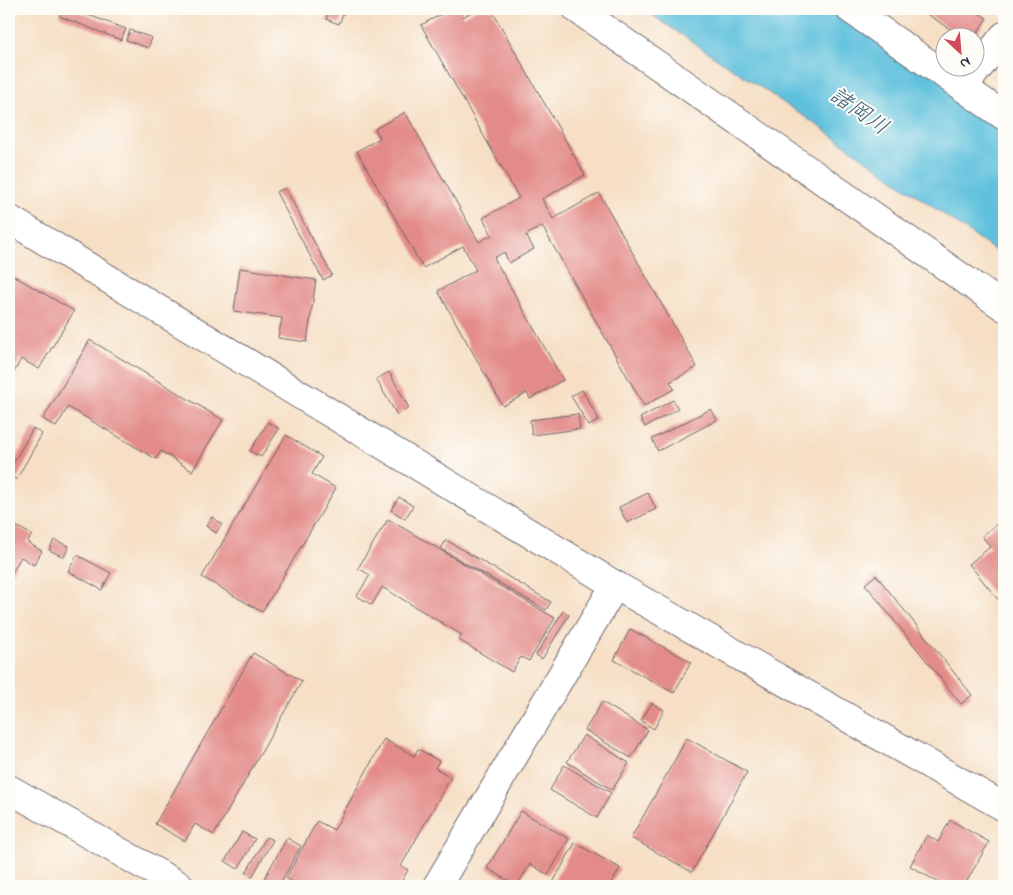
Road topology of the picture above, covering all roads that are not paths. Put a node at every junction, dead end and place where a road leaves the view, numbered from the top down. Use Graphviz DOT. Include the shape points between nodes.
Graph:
graph roads {
  1 [pos="577,9"];
  2 [pos="850,9"];
  3 [pos="1004,36"];
  4 [pos="963,87"];
  5 [pos="1004,116"];
  6 [pos="9,219"];
  7 [pos="1004,308"];
  8 [pos="615,585"];
  9 [pos="9,789"];
  10 [pos="1004,807"];
  11 [pos="180,886"];
  12 [pos="438,886"];
  1 -- 7 [label="street"];
  2 -- 4 [label="street"];
  3 -- 4 [label="street"];
  4 -- 5 [label="street"];
  6 -- 8 [label="street"];
  8 -- 10 [label="street"];
  8 -- 12 [label="street"];
  9 -- 11 [label="street"];
}
